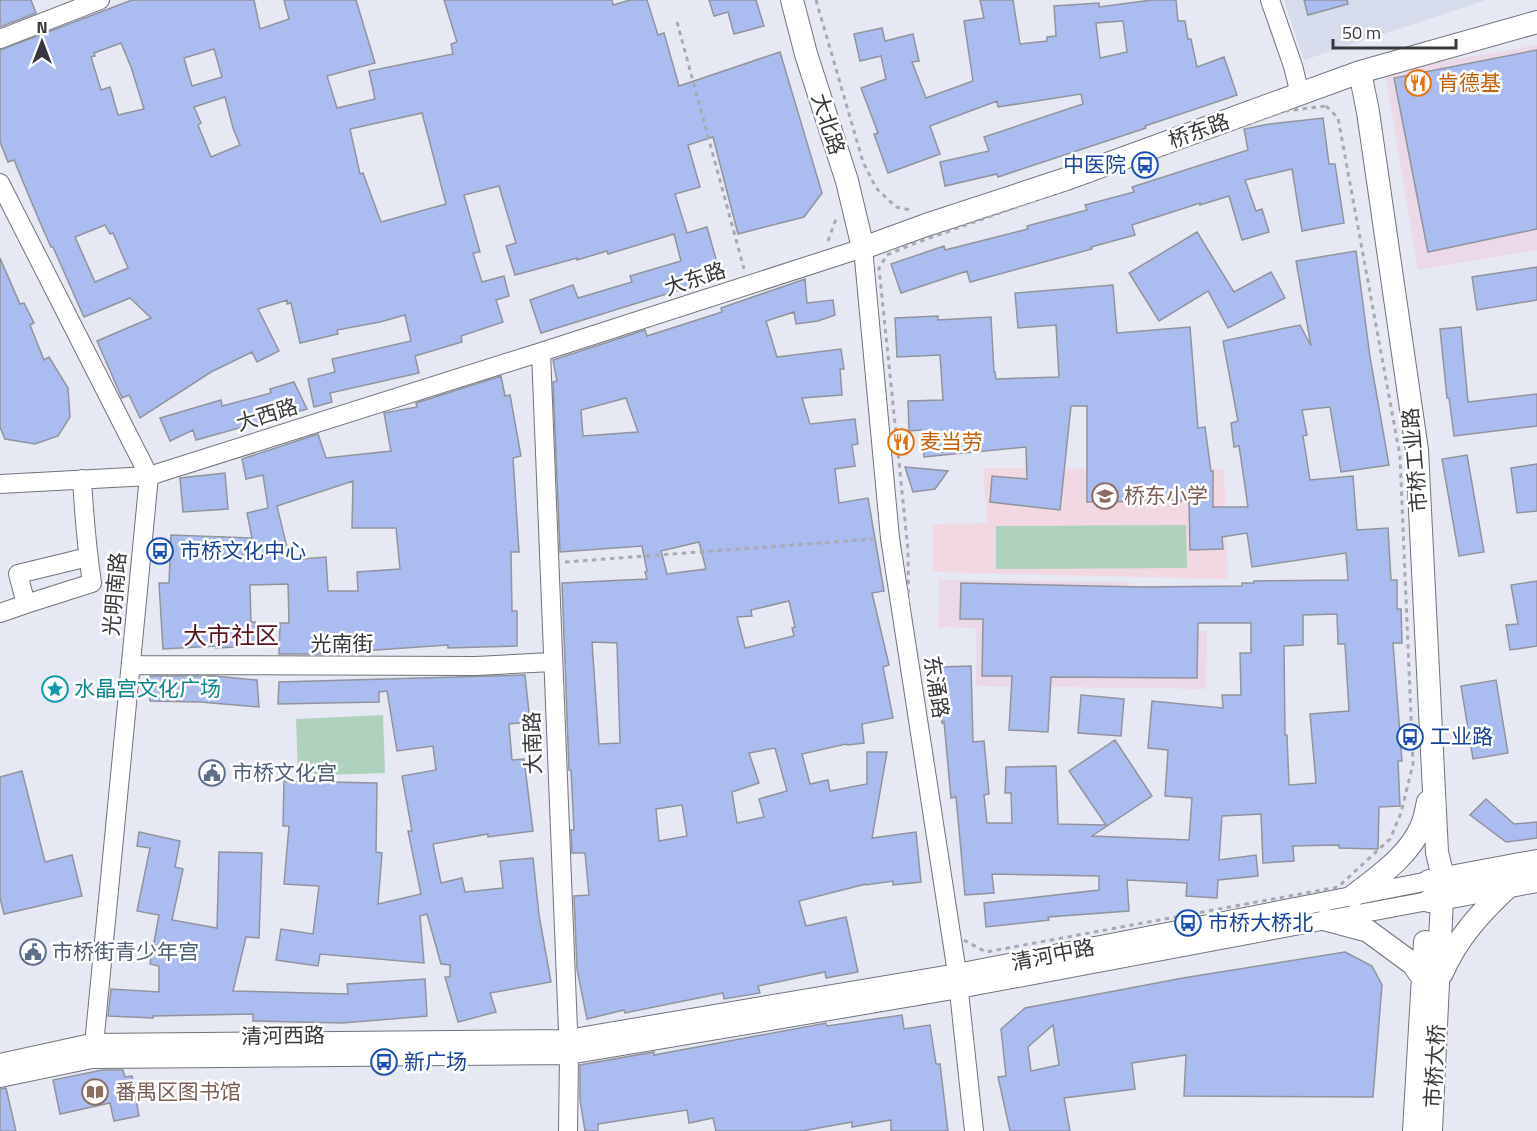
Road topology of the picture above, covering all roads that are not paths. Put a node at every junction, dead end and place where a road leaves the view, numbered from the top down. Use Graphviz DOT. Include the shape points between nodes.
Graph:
graph roads {
  1 [pos="100,0"];
  2 [pos="792,0"];
  3 [pos="1270,0"];
  4 [pos="1537,22"];
  5 [pos="0,39"];
  6 [pos="1360,72"];
  7 [pos="1300,94"];
  8 [pos="0,183"];
  9 [pos="863,248"];
  10 [pos="542,352"];
  11 [pos="149,476"];
  12 [pos="82,479"];
  13 [pos="0,484"];
  14 [pos="88,557"];
  15 [pos="26,604"];
  16 [pos="0,613"];
  17 [pos="552,662"];
  18 [pos="131,665"];
  19 [pos="1433,786"];
  20 [pos="1537,861"];
  21 [pos="1537,881"];
  22 [pos="1509,886"];
  23 [pos="1436,890"];
  24 [pos="1353,896"];
  25 [pos="1327,920"];
  26 [pos="958,981"];
  27 [pos="1431,990"];
  28 [pos="568,1047"];
  29 [pos="93,1051"];
  30 [pos="0,1063"];
  31 [pos="0,1078"];
  32 [pos="568,1131"];
  33 [pos="974,1131"];
  34 [pos="1403,1131"];
  35 [pos="1414,1131"];
  36 [pos="1431,1131"];
  37 [pos="1441,1131"];
  1 -- 5 [label="street"];
  2 -- 9 [label="main road, 大北路" via="847,181"];
  3 -- 7 [label="street"];
  4 -- 6 [label="main road, 桥东路"];
  6 -- 7 [label="main road, 桥东路"];
  6 -- 19 [label="main road, 市桥工业路" via="1417,450"];
  7 -- 9 [label="main road, 桥东路"];
  8 -- 11 [label="street"];
  9 -- 10 [label="street, 大东路"];
  9 -- 26 [label="street, 东涌路" via="890,538"];
  10 -- 11 [label="street, 大西路"];
  10 -- 17 [label="street, 大南路"];
  11 -- 12 [label="street, 大西路"];
  11 -- 18 [label="street, 光明南路"];
  12 -- 13 [label="street, 大西路"];
  12 -- 14 [label="street"];
  14 -- 15 [label="street" via="92,583"];
  14 -- 15 [label="street" via="18,574"];
  15 -- 16 [label="street"];
  17 -- 18 [label="street, 光南街" via="476,666"];
  17 -- 28 [label="street, 大南路"];
  18 -- 29 [label="street, 光明南路"];
  19 -- 23 [label="main road, 市桥工业路"];
  19 -- 24 [label="main road" via="1422,826 1408,847"];
  20 -- 23 [label="main road, 清河中路"];
  21 -- 22 [label="main road, 清河中路"];
  22 -- 23 [label="main road, 清河中路"];
  22 -- 27 [label="main road" via="1469,927"];
  23 -- 24 [label="street, 清河中路"];
  23 -- 25 [label="street, 清河中路"];
  23 -- 27 [label="main road, 市桥工业路"];
  24 -- 26 [label="street, 清河中路"];
  25 -- 26 [label="street, 清河中路"];
  25 -- 27 [label="main road" via="1368,931 1413,964"];
  26 -- 28 [label="street, 清河中路"];
  26 -- 33 [label="street, 东涌路"];
  27 -- 34 [label="street" via="1413,1003"];
  27 -- 35 [label="main road, 市桥大桥"];
  27 -- 36 [label="main road, 市桥大桥"];
  27 -- 37 [label="street" via="1448,1001"];
  28 -- 29 [label="street, 清河西路"];
  28 -- 32 [label="street, 大南路"];
  29 -- 30 [label="street, 清河西路"];
  29 -- 31 [label="street, 清河西路"];
}
